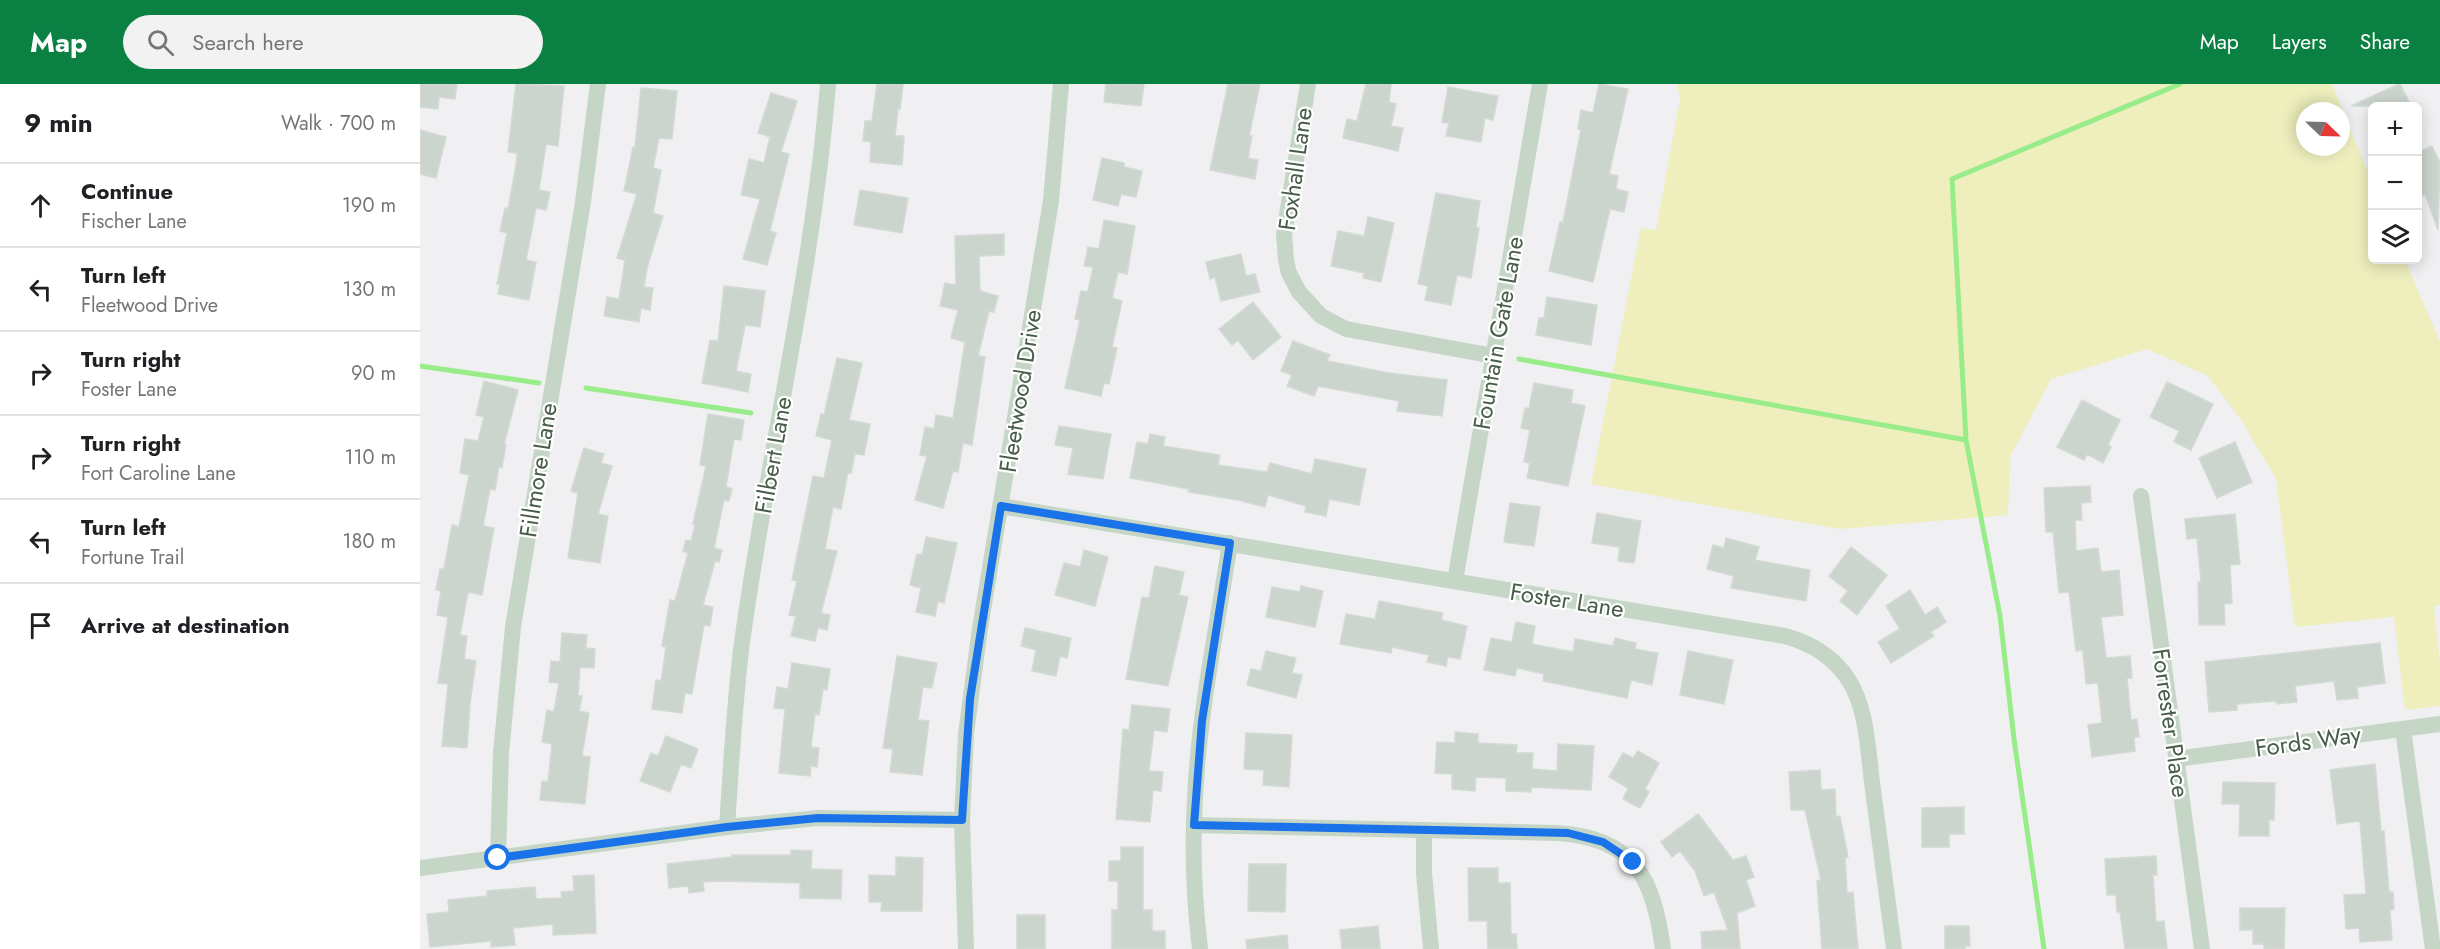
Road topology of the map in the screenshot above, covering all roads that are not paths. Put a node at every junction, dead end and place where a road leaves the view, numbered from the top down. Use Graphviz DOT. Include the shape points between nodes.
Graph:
graph roads {
  1 [pos="598,84"];
  2 [pos="828,84"];
  3 [pos="1061,84"];
  4 [pos="1308,84"];
  5 [pos="1540,84"];
  6 [pos="1494,356"];
  7 [pos="2141,496"];
  8 [pos="1001,506"];
  9 [pos="1230,543"];
  10 [pos="1455,581"];
  11 [pos="2440,724"];
  12 [pos="2403,729"];
  13 [pos="2176,759"];
  14 [pos="962,820"];
  15 [pos="1194,825"];
  16 [pos="727,827"];
  17 [pos="1424,830"];
  18 [pos="498,858"];
  19 [pos="420,868"];
  20 [pos="966,949"];
  21 [pos="1200,949"];
  22 [pos="1431,949"];
  23 [pos="1663,949"];
  24 [pos="1894,949"];
  25 [pos="2202,949"];
  26 [pos="2433,949"];
  1 -- 18 [label="street, Fillmore Lane" via="585,191 512,638 501,753"];
  2 -- 16 [label="street, Filbert Lane" via="818,184 741,651"];
  3 -- 8 [label="street, Fleetwood Drive" via="1051,201"];
  4 -- 6 [label="street, Foxhall Lane" via="1284,234 1289,273 1299,292 1321,316 1346,329"];
  5 -- 6 [label="street, Fountain Gate Lane"];
  6 -- 10 [label="street, Fountain Gate Lane"];
  7 -- 13 [label="street, Forrester Place"];
  8 -- 9 [label="street, Foster Lane"];
  8 -- 14 [label="street, Fleetwood Drive" via="970,699"];
  9 -- 10 [label="street, Foster Lane"];
  9 -- 15 [label="street" via="1202,721"];
  10 -- 24 [label="street, Foster Lane" via="1785,636 1825,654 1848,679 1861,713"];
  11 -- 12 [label="street, Fords Way"];
  12 -- 13 [label="street, Fords Way"];
  12 -- 26 [label="street"];
  13 -- 25 [label="street, Forrester Place"];
  14 -- 16 [label="street" via="849,817"];
  14 -- 20 [label="street, Fleetwood Drive"];
  15 -- 17 [label="street"];
  15 -- 21 [label="street"];
  16 -- 18 [label="street"];
  17 -- 22 [label="street"];
  17 -- 23 [label="street" via="1568,833 1603,842 1633,862 1646,882 1656,905"];
  18 -- 19 [label="street"];
}
